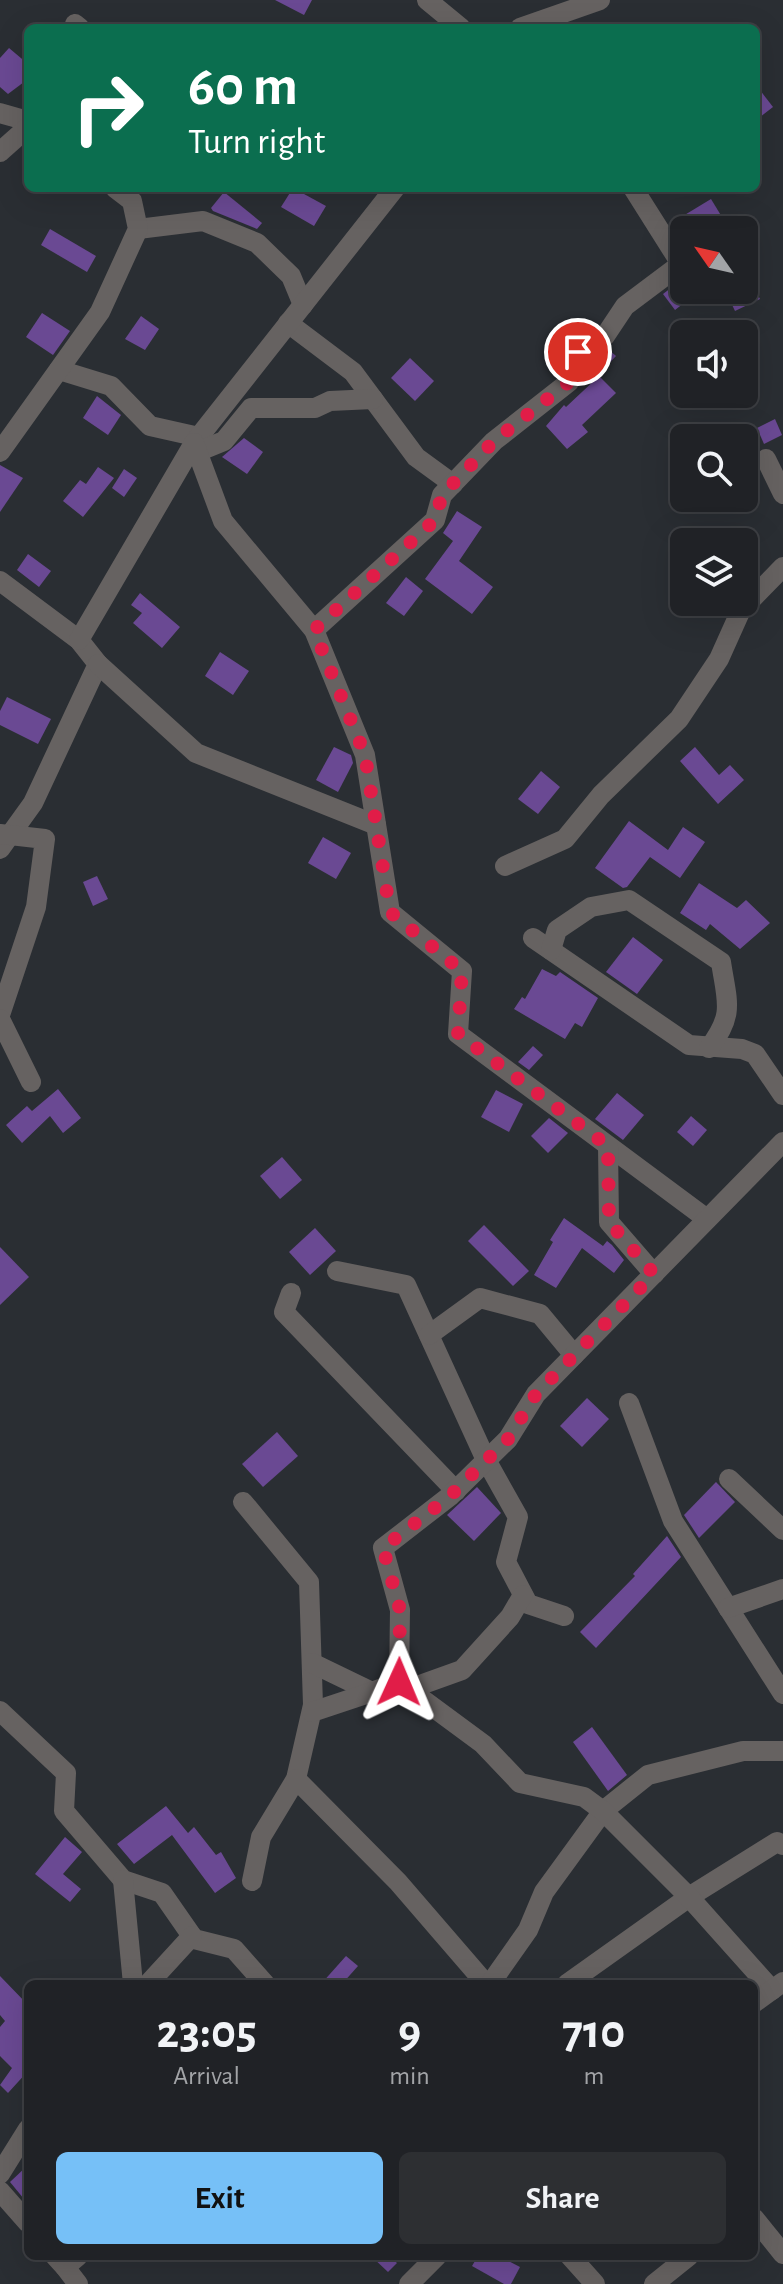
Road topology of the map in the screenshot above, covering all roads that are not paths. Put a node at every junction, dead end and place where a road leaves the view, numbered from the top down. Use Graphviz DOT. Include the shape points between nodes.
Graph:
graph roads {
  1 [pos="427,0"];
  2 [pos="595,1"];
  3 [pos="456,24"];
  4 [pos="531,24"];
  5 [pos="0,113"];
  6 [pos="24,122"];
  7 [pos="24,128"];
  8 [pos="0,152"];
  9 [pos="392,192"];
  10 [pos="636,192"];
  11 [pos="132,194"];
  12 [pos="138,229"];
  13 [pos="303,305"];
  14 [pos="288,323"];
  15 [pos="59,370"];
  16 [pos="373,399"];
  17 [pos="197,444"];
  18 [pos="0,452"];
  19 [pos="766,459"];
  20 [pos="453,484"];
  21 [pos="783,494"];
  22 [pos="783,567"];
  23 [pos="0,581"];
  24 [pos="314,630"];
  25 [pos="79,640"];
  26 [pos="98,664"];
  27 [pos="376,825"];
  28 [pos="3,840"];
  29 [pos="505,866"];
  30 [pos="533,938"];
  31 [pos="551,950"];
  32 [pos="0,1017"];
  33 [pos="709,1048"];
  34 [pos="31,1082"];
  35 [pos="783,1095"];
  36 [pos="783,1142"];
  37 [pos="608,1146"];
  38 [pos="707,1219"];
  39 [pos="337,1271"];
  40 [pos="654,1274"];
  41 [pos="291,1293"];
  42 [pos="429,1335"];
  43 [pos="574,1355"];
  44 [pos="629,1403"];
  45 [pos="486,1460"];
  46 [pos="729,1479"];
  47 [pos="456,1491"];
  48 [pos="243,1502"];
  49 [pos="783,1530"];
  50 [pos="783,1589"];
  51 [pos="523,1595"];
  52 [pos="728,1608"];
  53 [pos="564,1616"];
  54 [pos="312,1663"];
  55 [pos="404,1685"];
  56 [pos="372,1692"];
  57 [pos="783,1694"];
  58 [pos="0,1711"];
  59 [pos="312,1712"];
  60 [pos="783,1751"];
  61 [pos="296,1779"];
  62 [pos="603,1811"];
  63 [pos="783,1845"];
  64 [pos="123,1880"];
  65 [pos="252,1881"];
  66 [pos="689,1897"];
  67 [pos="192,1936"];
  68 [pos="133,1980"];
  69 [pos="152,1980"];
  70 [pos="261,1980"];
  71 [pos="484,1980"];
  72 [pos="491,1980"];
  73 [pos="573,1980"];
  74 [pos="778,1986"];
  75 [pos="758,2000"];
  76 [pos="24,2135"];
  77 [pos="0,2174"];
  78 [pos="0,2191"];
  79 [pos="24,2218"];
  80 [pos="758,2223"];
  81 [pos="783,2254"];
  82 [pos="66,2260"];
  83 [pos="433,2260"];
  84 [pos="574,2260"];
  85 [pos="684,2260"];
  86 [pos="78,2284"];
  87 [pos="409,2284"];
  88 [pos="595,2284"];
  89 [pos="654,2284"];
  1 -- 3 [label="street"];
  2 -- 4 [label="street"];
  5 -- 6 [label="street"];
  7 -- 8 [label="street"];
  9 -- 13 [label="street"];
  10 -- 20 [label="street" via="681,264 625,306 605,336 578,352 569,382 494,441"];
  11 -- 12 [label="street"];
  12 -- 13 [label="street" via="203,221 257,243 291,276"];
  12 -- 15 [label="street" via="100,312"];
  13 -- 14 [label="street"];
  14 -- 16 [label="street" via="353,372"];
  14 -- 17 [label="street"];
  15 -- 17 [label="street" via="111,386 150,426"];
  15 -- 18 [label="street"];
  16 -- 17 [label="street" via="330,401 315,408 251,408 224,441"];
  16 -- 20 [label="street" via="416,457"];
  17 -- 24 [label="street" via="223,521"];
  17 -- 25 [label="street"];
  19 -- 21 [label="street"];
  20 -- 24 [label="street" via="442,495 435,520"];
  22 -- 29 [label="street" via="741,610 719,659 679,719 601,795 565,839"];
  23 -- 25 [label="street"];
  24 -- 27 [label="street" via="365,755"];
  25 -- 26 [label="street"];
  26 -- 27 [label="street" via="196,753"];
  26 -- 28 [label="street" via="33,803"];
  27 -- 37 [label="street" via="390,912 462,971 458,1034"];
  28 -- 32 [label="street" via="45,839 36,907"];
  30 -- 31 [label="street"];
  31 -- 33 [label="street" via="689,1045"];
  31 -- 33 [label="street" via="557,930 591,907 629,900 721,962 726,1025"];
  32 -- 34 [label="street"];
  33 -- 35 [label="street" via="755,1054"];
  36 -- 38 [label="street"];
  37 -- 38 [label="street"];
  37 -- 40 [label="street" via="609,1222"];
  38 -- 40 [label="street"];
  39 -- 42 [label="street" via="406,1285"];
  40 -- 43 [label="street"];
  41 -- 47 [label="street" via="284,1312"];
  42 -- 43 [label="street" via="480,1298 540,1314"];
  42 -- 45 [label="street"];
  43 -- 45 [label="street" via="536,1394 508,1439"];
  44 -- 52 [label="street" via="673,1521"];
  45 -- 47 [label="street"];
  45 -- 51 [label="street" via="518,1517 506,1562"];
  46 -- 49 [label="street"];
  47 -- 55 [label="street" via="383,1548 400,1610"];
  48 -- 54 [label="street" via="309,1582"];
  50 -- 52 [label="street"];
  51 -- 53 [label="street" via="528,1604"];
  51 -- 55 [label="street" via="462,1670"];
  52 -- 57 [label="street"];
  54 -- 56 [label="street"];
  54 -- 59 [label="street"];
  55 -- 56 [label="street"];
  55 -- 62 [label="street" via="483,1744 520,1783 584,1797"];
  56 -- 59 [label="street"];
  58 -- 64 [label="street" via="66,1773 64,1811"];
  59 -- 61 [label="street"];
  60 -- 62 [label="street" via="743,1751 648,1775"];
  61 -- 65 [label="street" via="261,1837"];
  61 -- 71 [label="street"];
  62 -- 66 [label="street"];
  62 -- 72 [label="street" via="544,1892 528,1930"];
  63 -- 66 [label="street" via="777,1842"];
  64 -- 67 [label="street" via="162,1893"];
  64 -- 68 [label="street"];
  66 -- 73 [label="street"];
  66 -- 74 [label="street"];
  67 -- 69 [label="street"];
  67 -- 70 [label="street" via="234,1949"];
  74 -- 75 [label="street"];
  76 -- 77 [label="street"];
  78 -- 79 [label="street"];
  80 -- 81 [label="street"];
  82 -- 86 [label="street"];
  83 -- 87 [label="street"];
  84 -- 88 [label="street"];
  85 -- 89 [label="street"];
}
